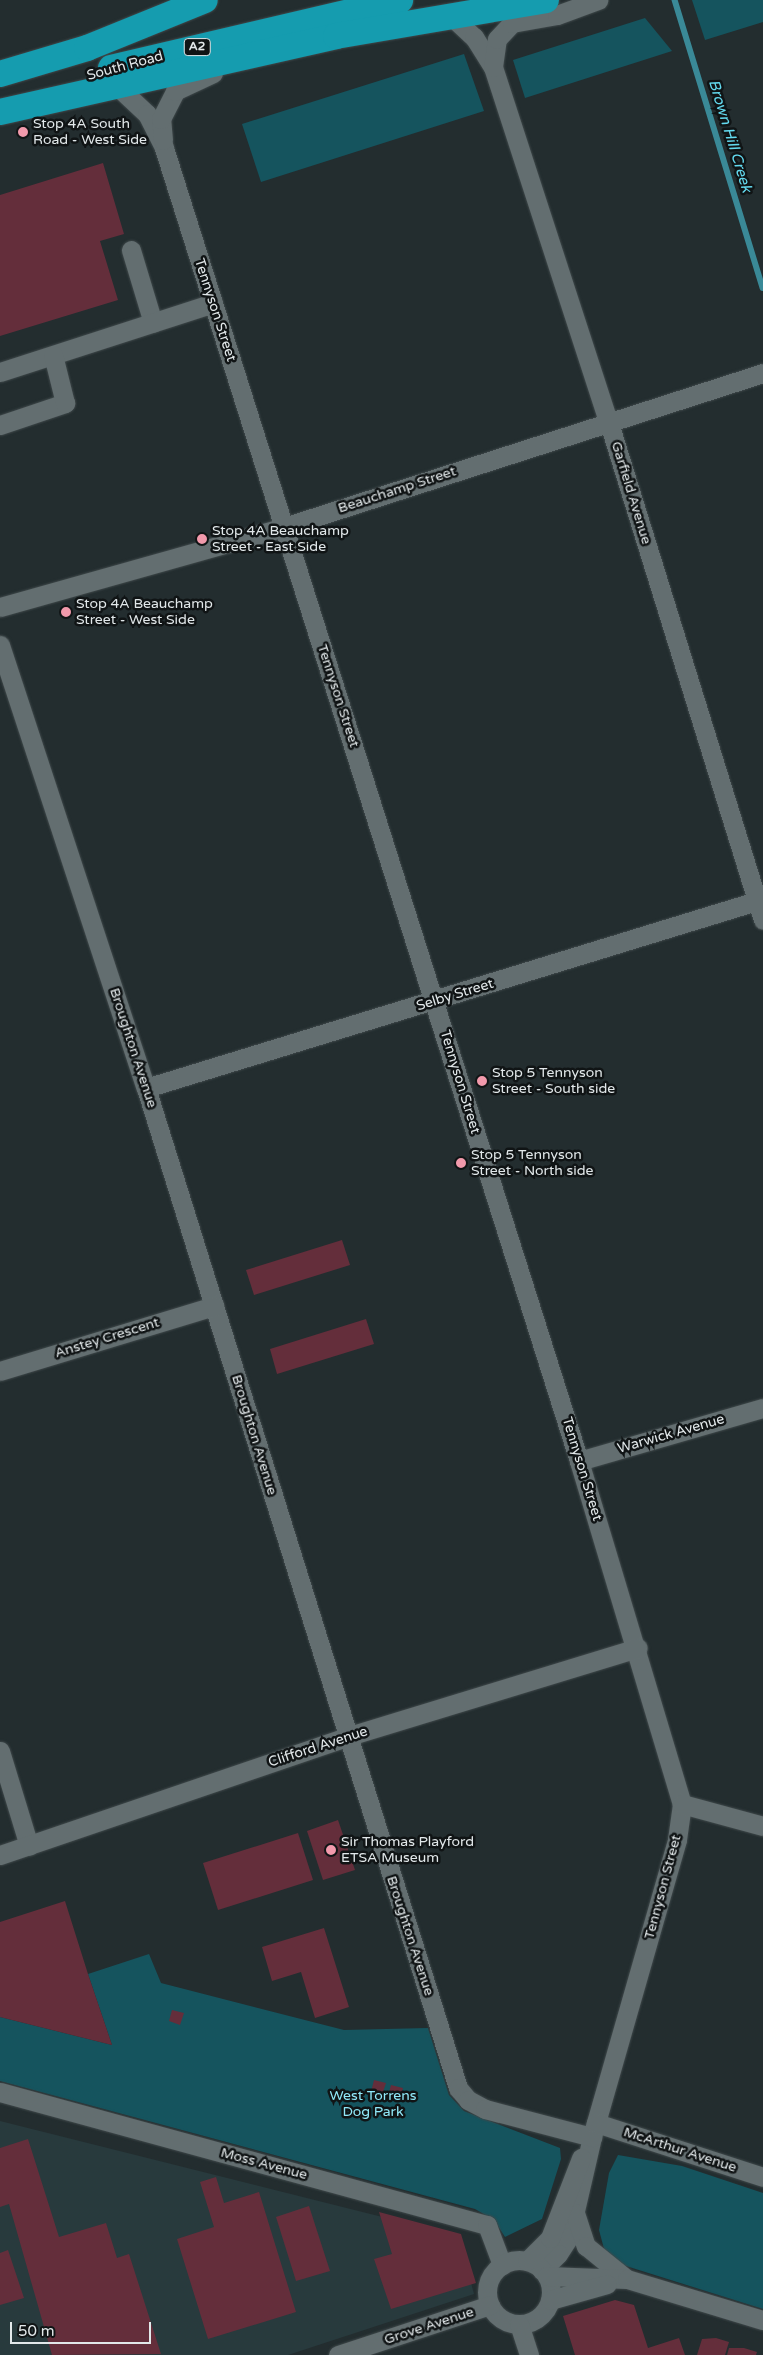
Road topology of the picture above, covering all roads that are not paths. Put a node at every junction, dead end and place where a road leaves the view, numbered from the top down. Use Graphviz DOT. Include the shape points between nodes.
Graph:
graph roads {
  1 [pos="205,0"];
  2 [pos="400,0"];
  3 [pos="546,0"];
  4 [pos="598,0"];
  5 [pos="450,15"];
  6 [pos="336,36"];
  7 [pos="492,67"];
  8 [pos="0,73"];
  9 [pos="116,85"];
  10 [pos="0,112"];
  11 [pos="164,148"];
  12 [pos="132,250"];
  13 [pos="213,304"];
  14 [pos="153,323"];
  15 [pos="53,355"];
  16 [pos="0,372"];
  17 [pos="763,373"];
  18 [pos="609,423"];
  19 [pos="0,425"];
  20 [pos="284,526"];
  21 [pos="0,607"];
  22 [pos="0,645"];
  23 [pos="760,900"];
  24 [pos="763,920"];
  25 [pos="435,1002"];
  26 [pos="146,1088"];
  27 [pos="214,1306"];
  28 [pos="0,1371"];
  29 [pos="763,1408"];
  30 [pos="579,1461"];
  31 [pos="638,1648"];
  32 [pos="346,1737"];
  33 [pos="0,1751"];
  34 [pos="682,1804"];
  35 [pos="763,1826"];
  36 [pos="29,1846"];
  37 [pos="0,1855"];
  38 [pos="0,2092"];
  39 [pos="594,2130"];
  40 [pos="763,2177"];
  41 [pos="575,2213"];
  42 [pos="502,2265"];
  43 [pos="539,2269"];
  44 [pos="627,2279"];
  45 [pos="550,2300"];
  46 [pos="490,2305"];
  47 [pos="763,2320"];
  48 [pos="520,2324"];
  49 [pos="338,2355"];
  50 [pos="529,2355"];
  1 -- 8 [label="highway, South Road" via="87,48"];
  2 -- 10 [label="highway, South Road / A2" via="90,73"];
  3 -- 5 [label="highway"];
  4 -- 7 [label="street, Garfield Avenue" via="557,14 512,23 497,39"];
  5 -- 6 [label="highway"];
  5 -- 7 [label="street, Garfield Avenue" via="474,37"];
  6 -- 9 [label="highway"];
  6 -- 11 [label="street, Tennyson Street" via="288,57 206,74 175,91 160,119"];
  7 -- 18 [label="street, Garfield Avenue"];
  9 -- 10 [label="highway"];
  9 -- 11 [label="street, Tennyson Street" via="147,114"];
  11 -- 13 [label="street, Tennyson Street"];
  12 -- 14 [label="street"];
  13 -- 14 [label="street"];
  13 -- 20 [label="street, Tennyson Street"];
  14 -- 15 [label="street"];
  15 -- 16 [label="street"];
  15 -- 19 [label="street" via="65,403"];
  17 -- 18 [label="street, Beauchamp Street"];
  18 -- 20 [label="street, Beauchamp Street"];
  18 -- 23 [label="street, Garfield Avenue"];
  20 -- 21 [label="street, Beauchamp Street"];
  20 -- 25 [label="street, Tennyson Street"];
  22 -- 26 [label="street, Broughton Avenue"];
  23 -- 24 [label="street, Garfield Avenue"];
  23 -- 25 [label="street, Selby Street"];
  25 -- 26 [label="street, Selby Street"];
  25 -- 30 [label="street, Tennyson Street"];
  26 -- 27 [label="street, Broughton Avenue"];
  27 -- 28 [label="street, Anstey Crescent"];
  27 -- 32 [label="street, Broughton Avenue"];
  29 -- 30 [label="street, Warwick Avenue"];
  30 -- 31 [label="street, Tennyson Street"];
  31 -- 32 [label="street, Clifford Avenue"];
  31 -- 34 [label="street, Tennyson Street"];
  32 -- 36 [label="street, Clifford Avenue"];
  32 -- 39 [label="street, Broughton Avenue" via="458,2088 468,2100 485,2109"];
  33 -- 36 [label="street"];
  34 -- 35 [label="street"];
  34 -- 39 [label="street, Tennyson Street" via="677,1840"];
  36 -- 37 [label="street, Clifford Avenue"];
  38 -- 42 [label="street, Moss Avenue" via="487,2225"];
  39 -- 40 [label="street, McArthur Avenue"];
  39 -- 41 [label="street, Tennyson Street"];
  39 -- 43 [label="street, Tennyson Street" via="569,2182"];
  41 -- 43 [label="street, Tennyson Street" via="562,2248"];
  41 -- 44 [label="street" via="586,2246"];
  42 -- 43 [label="street"];
  42 -- 46 [label="street" via="489,2283"];
  43 -- 44 [label="street"];
  43 -- 45 [label="street"];
  44 -- 45 [label="street"];
  44 -- 47 [label="street"];
  45 -- 48 [label="street" via="535,2320"];
  46 -- 48 [label="street" via="499,2317"];
  46 -- 49 [label="street, Grove Avenue"];
  48 -- 50 [label="street"];
}
